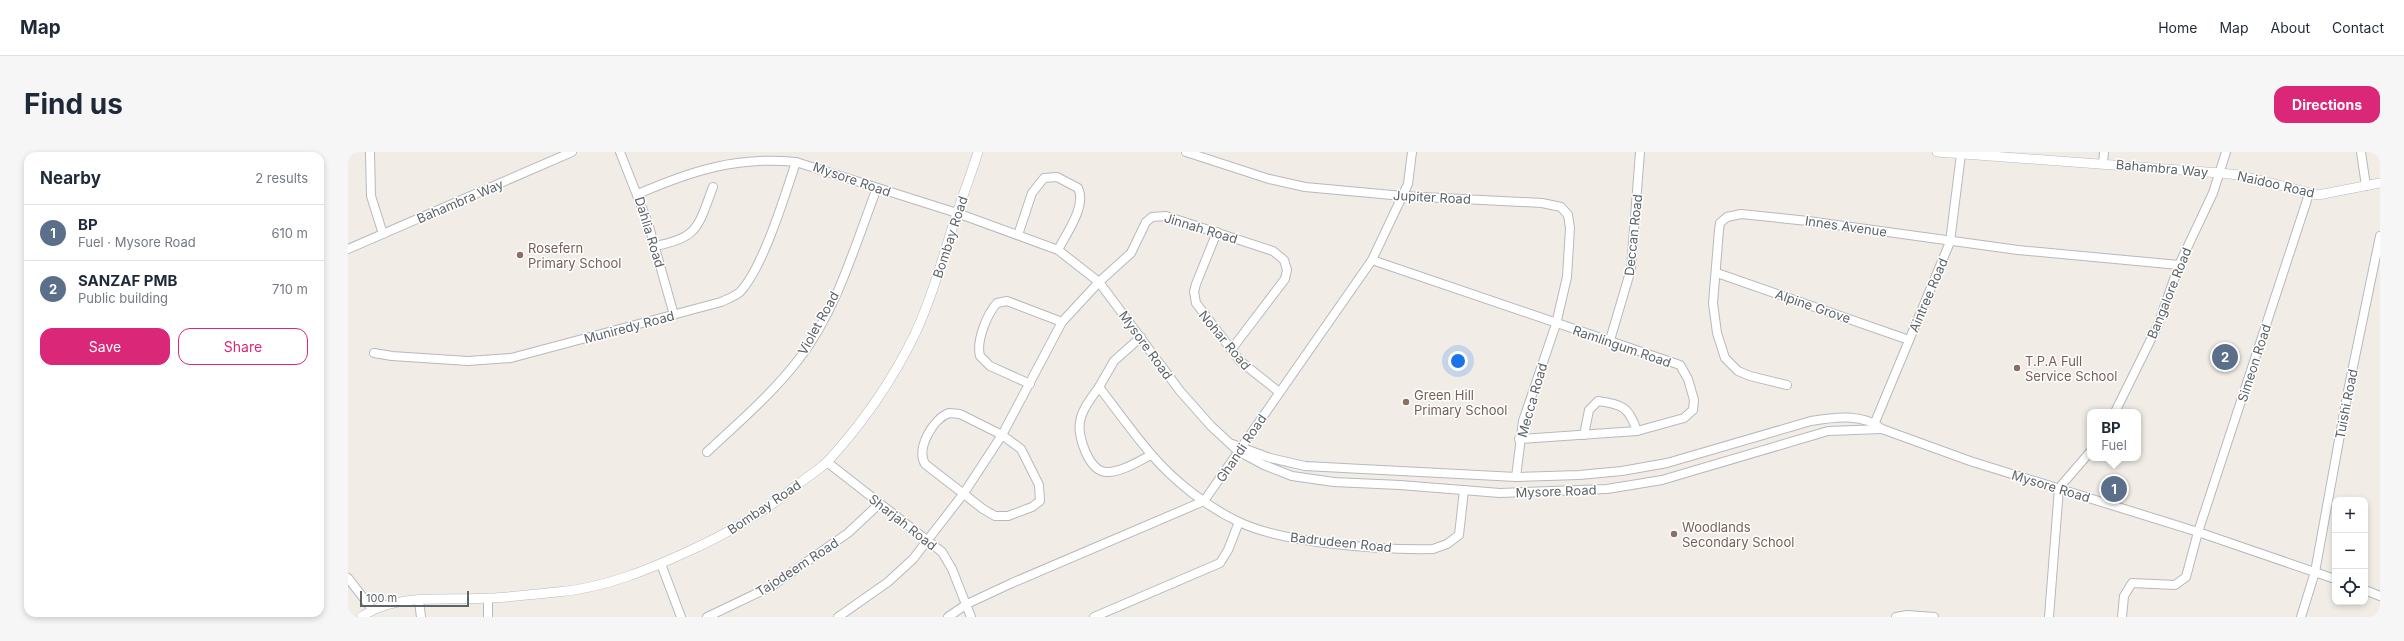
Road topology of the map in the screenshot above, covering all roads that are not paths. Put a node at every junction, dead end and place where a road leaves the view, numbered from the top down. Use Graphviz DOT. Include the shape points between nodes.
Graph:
graph roads {
  1 [pos="370,152"];
  2 [pos="572,152"];
  3 [pos="620,152"];
  4 [pos="978,152"];
  5 [pos="1186,152"];
  6 [pos="1412,152"];
  7 [pos="1640,152"];
  8 [pos="1937,152"];
  9 [pos="2104,152"];
  10 [pos="2226,152"];
  11 [pos="2361,152"];
  12 [pos="1961,154"];
  13 [pos="796,162"];
  14 [pos="2103,163"];
  15 [pos="2220,173"];
  16 [pos="2380,183"];
  17 [pos="2366,186"];
  18 [pos="713,187"];
  19 [pos="877,188"];
  20 [pos="638,194"];
  21 [pos="2309,194"];
  22 [pos="1403,196"];
  23 [pos="957,213"];
  24 [pos="1217,232"];
  25 [pos="383,234"];
  26 [pos="1018,235"];
  27 [pos="2380,236"];
  28 [pos="1950,242"];
  29 [pos="655,246"];
  30 [pos="348,249"];
  31 [pos="1058,250"];
  32 [pos="1372,260"];
  33 [pos="2179,265"];
  34 [pos="1717,272"];
  35 [pos="1099,282"];
  36 [pos="674,315"];
  37 [pos="1062,322"];
  38 [pos="1556,324"];
  39 [pos="1141,337"];
  40 [pos="1610,340"];
  41 [pos="1909,340"];
  42 [pos="1231,350"];
  43 [pos="374,353"];
  44 [pos="1030,384"];
  45 [pos="1787,385"];
  46 [pos="1099,387"];
  47 [pos="1279,392"];
  48 [pos="2116,409"];
  49 [pos="1874,426"];
  50 [pos="1637,431"];
  51 [pos="1002,435"];
  52 [pos="1584,435"];
  53 [pos="1519,439"];
  54 [pos="1240,448"];
  55 [pos="706,452"];
  56 [pos="1152,455"];
  57 [pos="2087,455"];
  58 [pos="827,462"];
  59 [pos="1516,477"];
  60 [pos="2059,488"];
  61 [pos="1464,490"];
  62 [pos="964,493"];
  63 [pos="1204,501"];
  64 [pos="880,504"];
  65 [pos="1239,522"];
  66 [pos="2198,532"];
  67 [pos="928,539"];
  68 [pos="661,564"];
  69 [pos="2315,572"];
  70 [pos="348,578"];
  71 [pos="2332,578"];
  72 [pos="2368,591"];
  73 [pos="2380,596"];
  74 [pos="488,599"];
  75 [pos="419,601"];
  76 [pos="967,604"];
  77 [pos="372,609"];
  78 [pos="361,617"];
  79 [pos="421,617"];
  80 [pos="488,617"];
  81 [pos="681,617"];
  82 [pos="707,617"];
  83 [pos="838,617"];
  84 [pos="948,617"];
  85 [pos="971,617"];
  86 [pos="1094,617"];
  87 [pos="1896,617"];
  88 [pos="1934,617"];
  89 [pos="2049,617"];
  90 [pos="2122,617"];
  91 [pos="2301,617"];
  1 -- 25 [label="street" via="371,196"];
  2 -- 25 [label="street, Bahambra Way"];
  3 -- 20 [label="street, Dahlia Road"];
  4 -- 23 [label="street, Bombay Road"];
  5 -- 22 [label="street, Jupiter Road" via="1290,185"];
  6 -- 22 [label="street, Ghandi Road" via="1408,184"];
  7 -- 40 [label="street, Deccan Road" via="1630,269"];
  8 -- 12 [label="street, Bahambra Way"];
  9 -- 14 [label="street"];
  10 -- 15 [label="street, Bangalore Road"];
  11 -- 17 [label="street"];
  12 -- 14 [label="street, Bahambra Way"];
  12 -- 28 [label="street, Aintree Road"];
  13 -- 19 [label="street, Mysore Road"];
  13 -- 20 [label="street, Mysore Road" via="771,159 714,166 672,179"];
  13 -- 36 [label="street, Muniredy Road" via="773,227 747,283 732,297"];
  14 -- 15 [label="street, Bahambra Way"];
  15 -- 21 [label="street, Naidoo Road" via="2239,175"];
  15 -- 33 [label="street, Bangalore Road"];
  16 -- 17 [label="street, Naidoo Road"];
  17 -- 21 [label="street, Naidoo Road" via="2328,194"];
  18 -- 29 [label="street" via="701,218 690,236"];
  19 -- 23 [label="street, Mysore Road"];
  19 -- 55 [label="street, Violet Road" via="832,303 812,339 799,359 767,395"];
  20 -- 29 [label="street, Dahlia Road"];
  21 -- 66 [label="street, Simeon Road"];
  22 -- 32 [label="street, Ghandi Road"];
  22 -- 38 [label="street, Jupiter Road" via="1542,204 1561,207 1566,211 1570,228 1569,260 1565,292"];
  23 -- 26 [label="street, Mysore Road"];
  23 -- 58 [label="street, Bombay Road" via="928,302 914,334 888,382"];
  24 -- 35 [label="street, Jinnah Road" via="1166,216 1152,217 1146,222 1131,254"];
  24 -- 42 [label="street, Nohar Road" via="1196,284 1194,297 1200,311"];
  24 -- 42 [label="street, Jinnah Road" via="1273,251 1284,260 1287,270 1277,293"];
  25 -- 30 [label="street, Bahambra Way"];
  26 -- 31 [label="street, Mysore Road"];
  26 -- 31 [label="street" via="1036,186 1044,178 1057,177 1078,188 1081,198"];
  27 -- 69 [label="street, Tuishi Road" via="2348,390"];
  28 -- 33 [label="street, Innes Avenue"];
  28 -- 34 [label="street, Innes Avenue" via="1808,221 1734,215 1720,223"];
  28 -- 41 [label="street, Aintree Road"];
  29 -- 36 [label="street, Dahlia Road"];
  31 -- 35 [label="street, Mysore Road"];
  32 -- 38 [label="street, Ramlingum Road"];
  32 -- 47 [label="street, Ghandi Road"];
  33 -- 48 [label="street, Bangalore Road" via="2158,325"];
  34 -- 41 [label="street, Alpine Grove"];
  34 -- 45 [label="street, Innes Avenue" via="1714,315 1726,358 1738,371"];
  35 -- 37 [label="street, Jinnah Road"];
  35 -- 39 [label="street, Mysore Road"];
  36 -- 43 [label="street, Muniredy Road" via="504,359 468,361"];
  37 -- 44 [label="street, Jinnah Road"];
  37 -- 44 [label="street" via="1007,301 997,304 990,314 980,345 980,356 990,366"];
  38 -- 40 [label="street, Ramlingum Road"];
  38 -- 53 [label="street, Mecca Road" via="1529,400"];
  39 -- 46 [label="street" via="1114,361"];
  39 -- 54 [label="street, Mysore Road" via="1196,410 1211,426"];
  40 -- 50 [label="street, Ramlingum Road" via="1680,365 1685,371 1693,393 1694,406 1689,415"];
  41 -- 49 [label="street, Aintree Road"];
  42 -- 47 [label="street, Nohar Road"];
  44 -- 51 [label="street, Jinnah Road"];
  46 -- 56 [label="street, Badrudeen Road"];
  46 -- 56 [label="street" via="1082,414 1080,426 1081,435 1094,466 1109,472"];
  47 -- 54 [label="street, Ghandi Road"];
  49 -- 59 [label="street, Mysore Road" via="1831,417 1643,468 1579,475"];
  49 -- 60 [label="street, Mysore Road" via="1970,462"];
  49 -- 61 [label="street, Mysore Road" via="1828,431 1662,480 1632,486 1549,493"];
  50 -- 52 [label="street, Ramlingum Road"];
  50 -- 52 [label="street" via="1630,413 1625,408 1598,401 1589,410"];
  51 -- 62 [label="street, Jinnah Road"];
  51 -- 62 [label="street" via="1025,454 1039,485 1040,501 1032,507 1002,517 990,513"];
  51 -- 62 [label="street" via="954,413 945,414 936,424 924,444 922,459 930,469"];
  52 -- 53 [label="street, Ramlingum Road"];
  53 -- 59 [label="street, Mecca Road"];
  54 -- 59 [label="street, Mysore Road" via="1305,466"];
  54 -- 61 [label="street, Mysore Road" via="1279,471 1310,479"];
  54 -- 63 [label="street, Ghandi Road"];
  56 -- 63 [label="street, Badrudeen Road"];
  57 -- 60 [label="street"];
  58 -- 64 [label="street, Sharjah Road"];
  58 -- 68 [label="street, Bombay Road" via="762,512 703,545"];
  60 -- 66 [label="street, Mysore Road"];
  60 -- 89 [label="street"];
  61 -- 65 [label="street, Badrudeen Road" via="1459,535 1448,544 1433,549 1334,544 1277,534"];
  62 -- 67 [label="street, Jinnah Road"];
  63 -- 65 [label="street, Badrudeen Road"];
  63 -- 76 [label="street"];
  64 -- 67 [label="street, Sharjah Road"];
  64 -- 82 [label="street, Tajodeem Road" via="848,533 772,586"];
  65 -- 86 [label="street" via="1220,563"];
  66 -- 69 [label="street, Mysore Road"];
  66 -- 90 [label="street, Simeon Road" via="2188,573 2183,581 2169,585 2132,583 2124,596"];
  67 -- 76 [label="street, Sharjah Road" via="947,558"];
  67 -- 83 [label="street, Jinnah Road" via="902,570"];
  68 -- 74 [label="street, Bombay Road" via="591,586 562,592"];
  68 -- 81 [label="street"];
  69 -- 71 [label="street, Mysore Road"];
  69 -- 91 [label="street, Tuishi Road"];
  70 -- 77 [label="street"];
  72 -- 73 [label="street"];
  74 -- 75 [label="street, Bombay Road" via="434,598"];
  74 -- 80 [label="street"];
  75 -- 77 [label="street, Bombay Road"];
  75 -- 79 [label="street"];
  76 -- 84 [label="street"];
  76 -- 85 [label="street, Sharjah Road"];
  77 -- 78 [label="street, Bombay Road"];
  87 -- 88 [label="street"];
}
